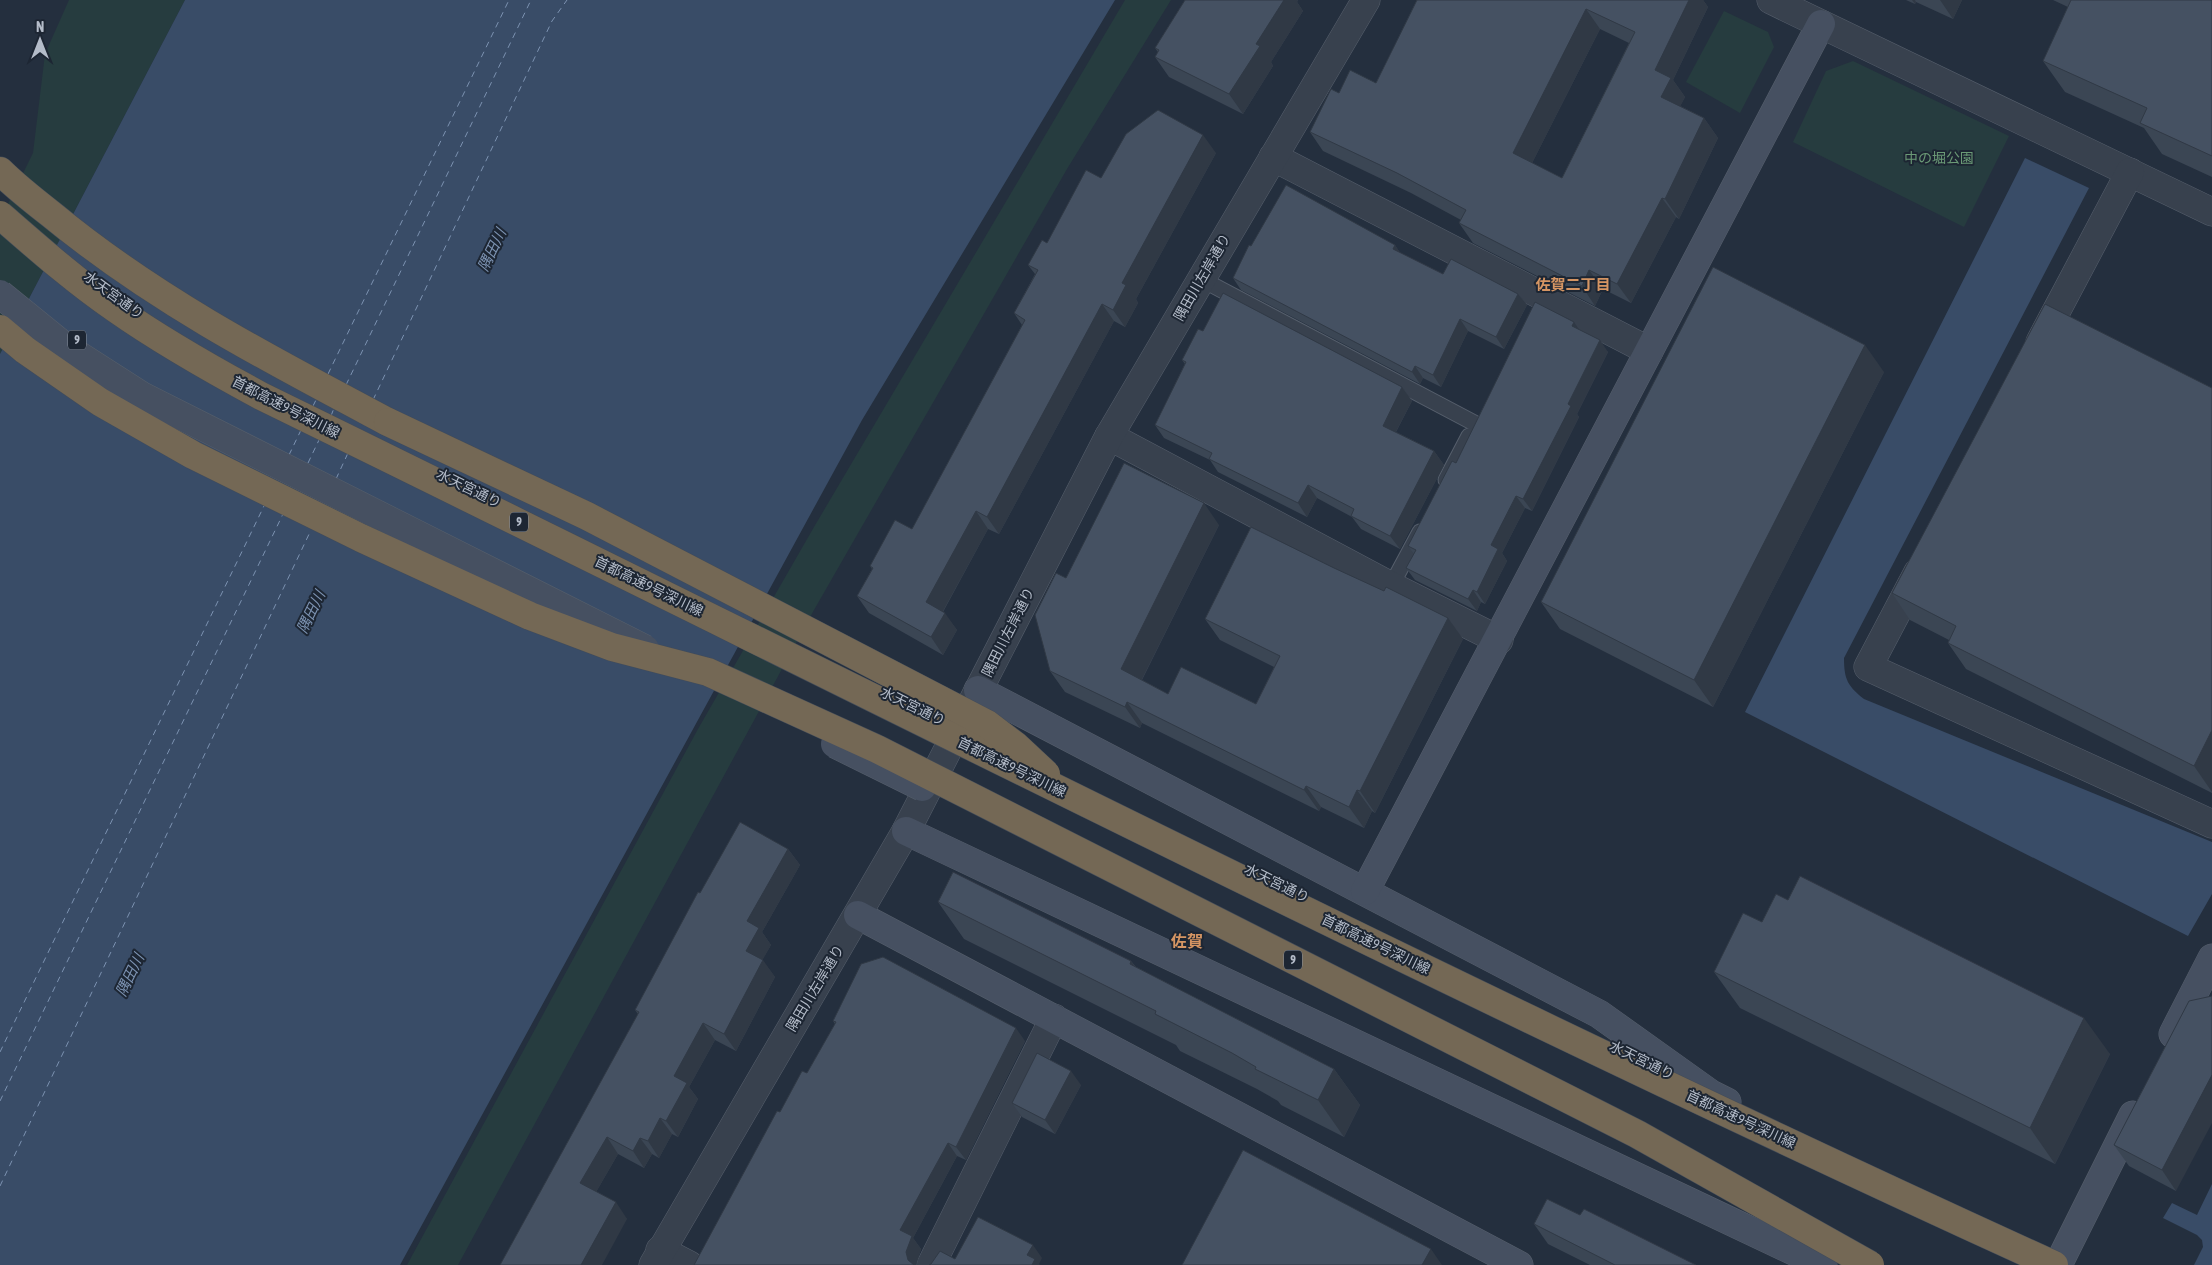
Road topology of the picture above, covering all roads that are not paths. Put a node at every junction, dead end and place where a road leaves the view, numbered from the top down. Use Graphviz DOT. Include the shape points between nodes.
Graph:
graph roads {
  1 [pos="1366,0"];
  2 [pos="1771,0"];
  3 [pos="1821,24"];
  4 [pos="1273,156"];
  5 [pos="0,171"];
  6 [pos="2130,172"];
  7 [pos="0,203"];
  8 [pos="2212,212"];
  9 [pos="0,215"];
  10 [pos="1201,279"];
  11 [pos="0,281"];
  12 [pos="0,294"];
  13 [pos="0,328"];
  14 [pos="1648,351"];
  15 [pos="2027,366"];
  16 [pos="1485,407"];
  17 [pos="1476,424"];
  18 [pos="1109,436"];
  19 [pos="1440,492"];
  20 [pos="1427,518"];
  21 [pos="1928,552"];
  22 [pos="1391,586"];
  23 [pos="1499,640"];
  24 [pos="708,672"];
  25 [pos="978,690"];
  26 [pos="1062,792"];
  27 [pos="2212,824"];
  28 [pos="906,831"];
  29 [pos="1365,891"];
  30 [pos="858,915"];
  31 [pos="2212,958"];
  32 [pos="1054,1018"];
  33 [pos="2164,1054"];
  34 [pos="2146,1089"];
  35 [pos="1711,1094"];
  36 [pos="1932,1209"];
  37 [pos="656,1258"];
  38 [pos="1503,1261"];
  39 [pos="690,1265"];
  40 [pos="931,1265"];
  41 [pos="1823,1265"];
  42 [pos="1870,1265"];
  43 [pos="1881,1265"];
  44 [pos="2038,1265"];
  45 [pos="2056,1265"];
  1 -- 4 [label="street, 隅田川左岸通り"];
  2 -- 3 [label="street"];
  3 -- 6 [label="street"];
  3 -- 14 [label="main road"];
  4 -- 10 [label="street, 隅田川左岸通り"];
  4 -- 14 [label="street" via="1540,301"];
  5 -- 26 [label="highway, bridge" via="102,256 236,341 388,422 587,516 987,724 1016,746"];
  6 -- 8 [label="street"];
  6 -- 15 [label="street"];
  7 -- 35 [label="main road, 水天宮通り, bridge" via="104,289 248,380"];
  9 -- 26 [label="highway, 首都高速9号深川線 / 9, bridge" via="116,309 194,360"];
  10 -- 17 [label="lane"];
  10 -- 18 [label="street, 隅田川左岸通り"];
  11 -- 24 [label="highway, 9, bridge" via="92,352 159,394"];
  12 -- 43 [label="main road, bridge" via="64,346 142,396 201,427"];
  13 -- 24 [label="highway, bridge" via="100,402 192,455 361,538 530,616 612,647"];
  14 -- 23 [label="main road"];
  16 -- 17 [label="lane"];
  17 -- 19 [label="lane"];
  18 -- 22 [label="street"];
  18 -- 25 [label="street, 隅田川左岸通り"];
  20 -- 22 [label="lane"];
  21 -- 27 [label="street" via="1868,667"];
  22 -- 23 [label="street"];
  23 -- 29 [label="main road"];
  24 -- 42 [label="highway, 9, bridge" via="877,749 1637,1134"];
  25 -- 28 [label="street, 隅田川左岸通り"];
  25 -- 29 [label="main road"];
  26 -- 36 [label="highway, 首都高速9号深川線 / 9, bridge"];
  28 -- 30 [label="street, 隅田川左岸通り"];
  28 -- 41 [label="main road"];
  29 -- 35 [label="main road" via="1599,1014"];
  30 -- 32 [label="main road"];
  30 -- 37 [label="street, 隅田川左岸通り"];
  31 -- 33 [label="main road"];
  32 -- 38 [label="main road"];
  32 -- 40 [label="street"];
  34 -- 45 [label="main road"];
  35 -- 36 [label="main road, 水天宮通り"];
  36 -- 44 [label="main road, 水天宮通り"];
  36 -- 45 [label="highway, 首都高速9号深川線 / 9, bridge"];
  37 -- 39 [label="street"];
}
